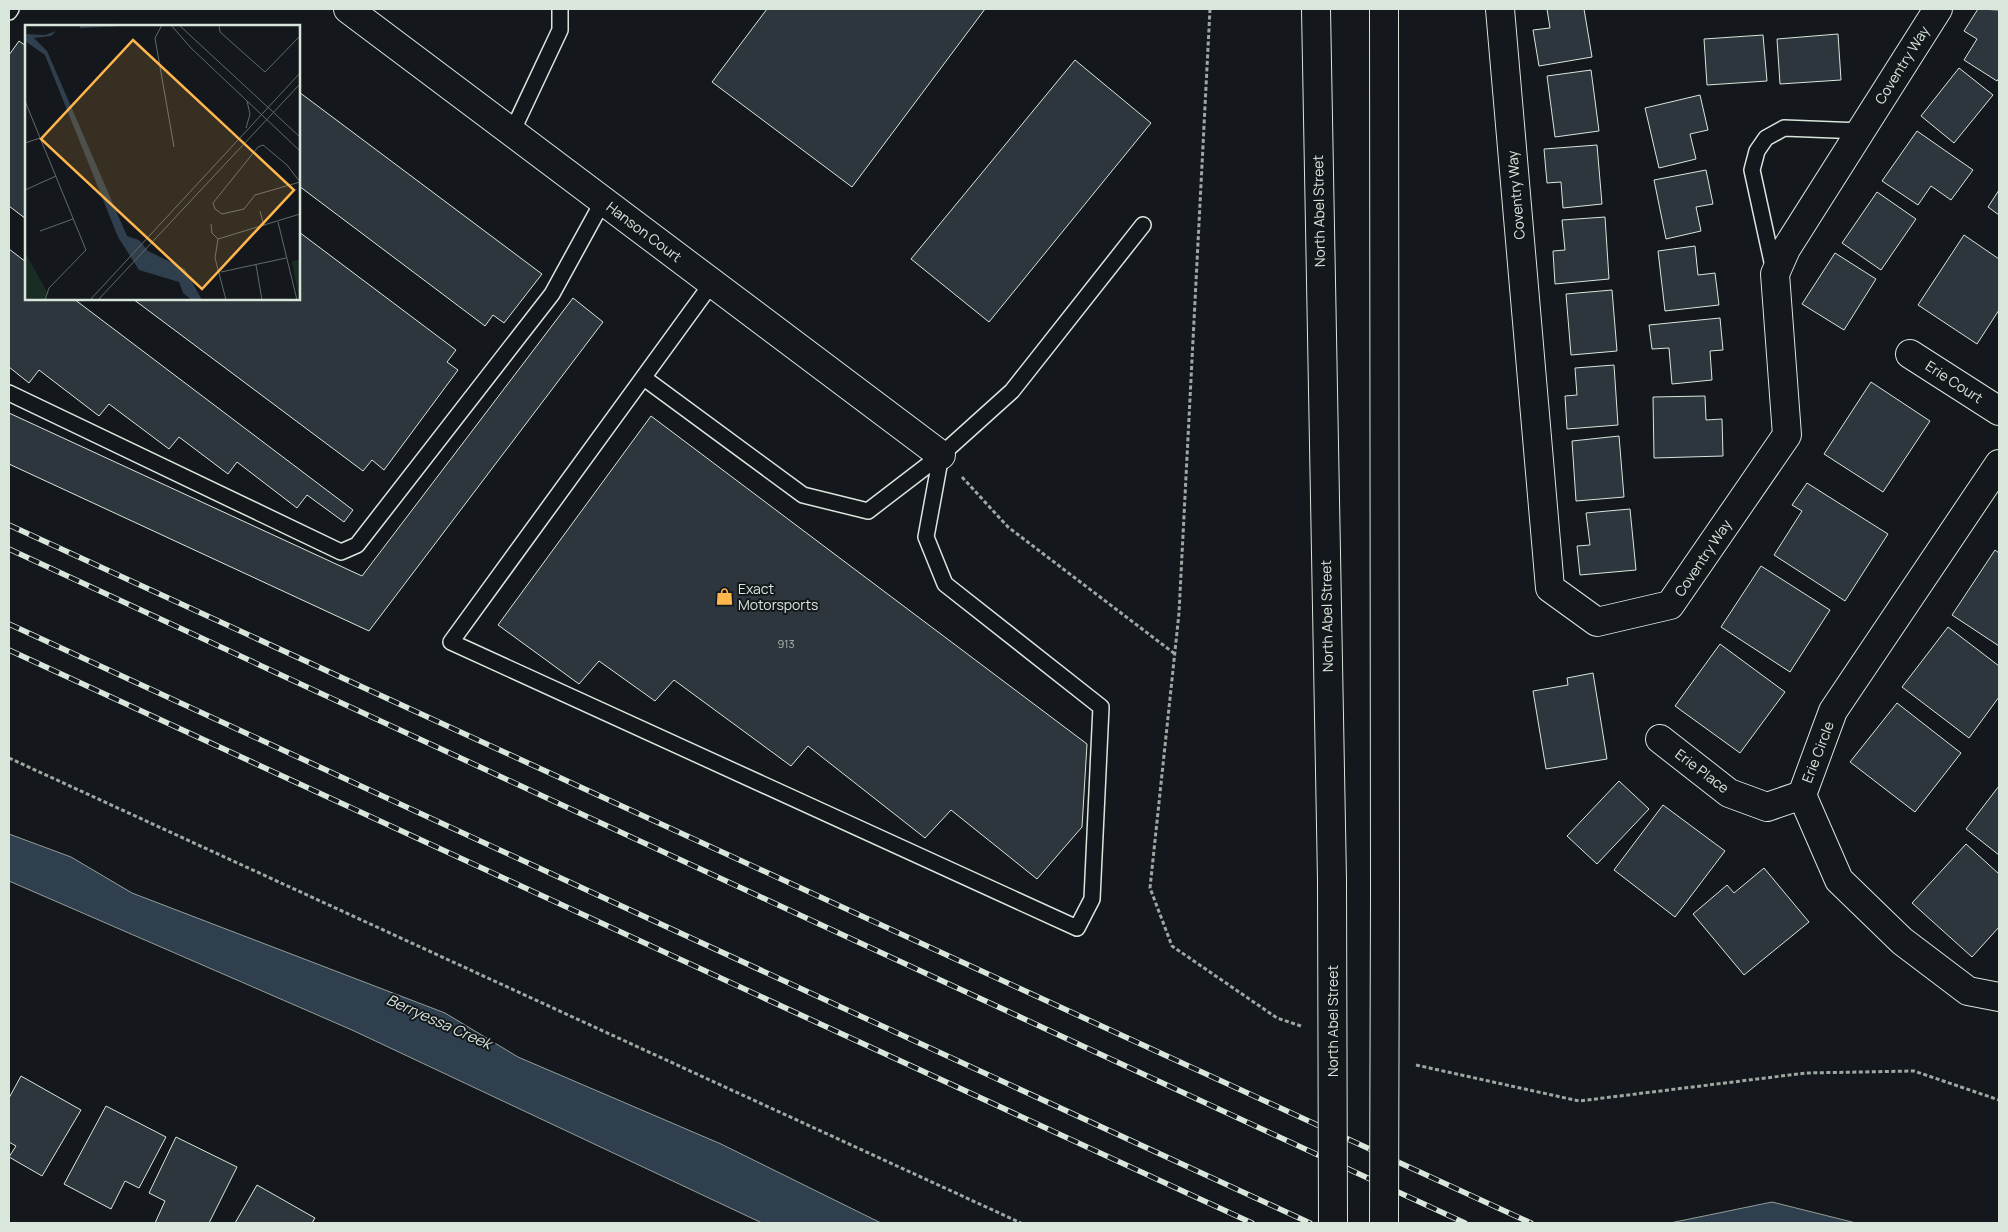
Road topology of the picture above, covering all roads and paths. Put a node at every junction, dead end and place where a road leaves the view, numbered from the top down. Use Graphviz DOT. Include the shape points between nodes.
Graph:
graph roads {
  1 [pos="11,9"];
  2 [pos="348,9"];
  3 [pos="560,9"];
  4 [pos="1316,9"];
  5 [pos="1384,9"];
  6 [pos="1500,9"];
  7 [pos="1938,9"];
  8 [pos="9,12"];
  9 [pos="1861,130"];
  10 [pos="512,132"];
  11 [pos="603,201"];
  12 [pos="1143,225"];
  13 [pos="1775,274"];
  14 [pos="712,283"];
  15 [pos="1910,354"];
  16 [pos="644,378"];
  17 [pos="9,393"];
  18 [pos="1999,411"];
  19 [pos="941,455"];
  20 [pos="1999,464"];
  21 [pos="1175,654"];
  22 [pos="1660,739"];
  23 [pos="9,758"];
  24 [pos="1802,795"];
  25 [pos="1999,996"];
  26 [pos="1021,1223"];
  27 [pos="1333,1223"];
  28 [pos="1384,1223"];
  1 -- 8 [label="lane"];
  2 -- 10 [label="street, Hanson Court"];
  3 -- 10 [label="lane" via="560,30"];
  4 -- 27 [label="street, North Abel Street, bridge" via="1332,880"];
  5 -- 28 [label="street, bridge"];
  6 -- 13 [label="street, Coventry Way" via="1550,588 1597,622 1670,605 1786,435"];
  7 -- 9 [label="street, Coventry Way"];
  9 -- 13 [label="street, Coventry Way" via="1786,249"];
  9 -- 13 [label="lane" via="1784,128 1766,138 1756,151 1752,170"];
  10 -- 11 [label="street, Hanson Court"];
  11 -- 14 [label="street, Hanson Court"];
  11 -- 17 [label="lane" via="552,294 357,545 341,552"];
  12 -- 19 [label="lane" via="1012,391"];
  14 -- 16 [label="lane"];
  14 -- 19 [label="street, Hanson Court"];
  15 -- 18 [label="street, Erie Court"];
  16 -- 19 [label="lane" via="803,495 868,510"];
  16 -- 19 [label="lane" via="451,642 1077,928 1092,898 1102,707 945,584 926,537"];
  19 -- 21 [label="path" via="1008,528"];
  20 -- 24 [label="street, Erie Circle" via="1833,711"];
  22 -- 24 [label="street, Erie Place" via="1729,793 1767,807"];
  23 -- 26 [label="path"];
  24 -- 25 [label="street, Erie Circle" via="1840,880 1902,940 1968,991"];
}
